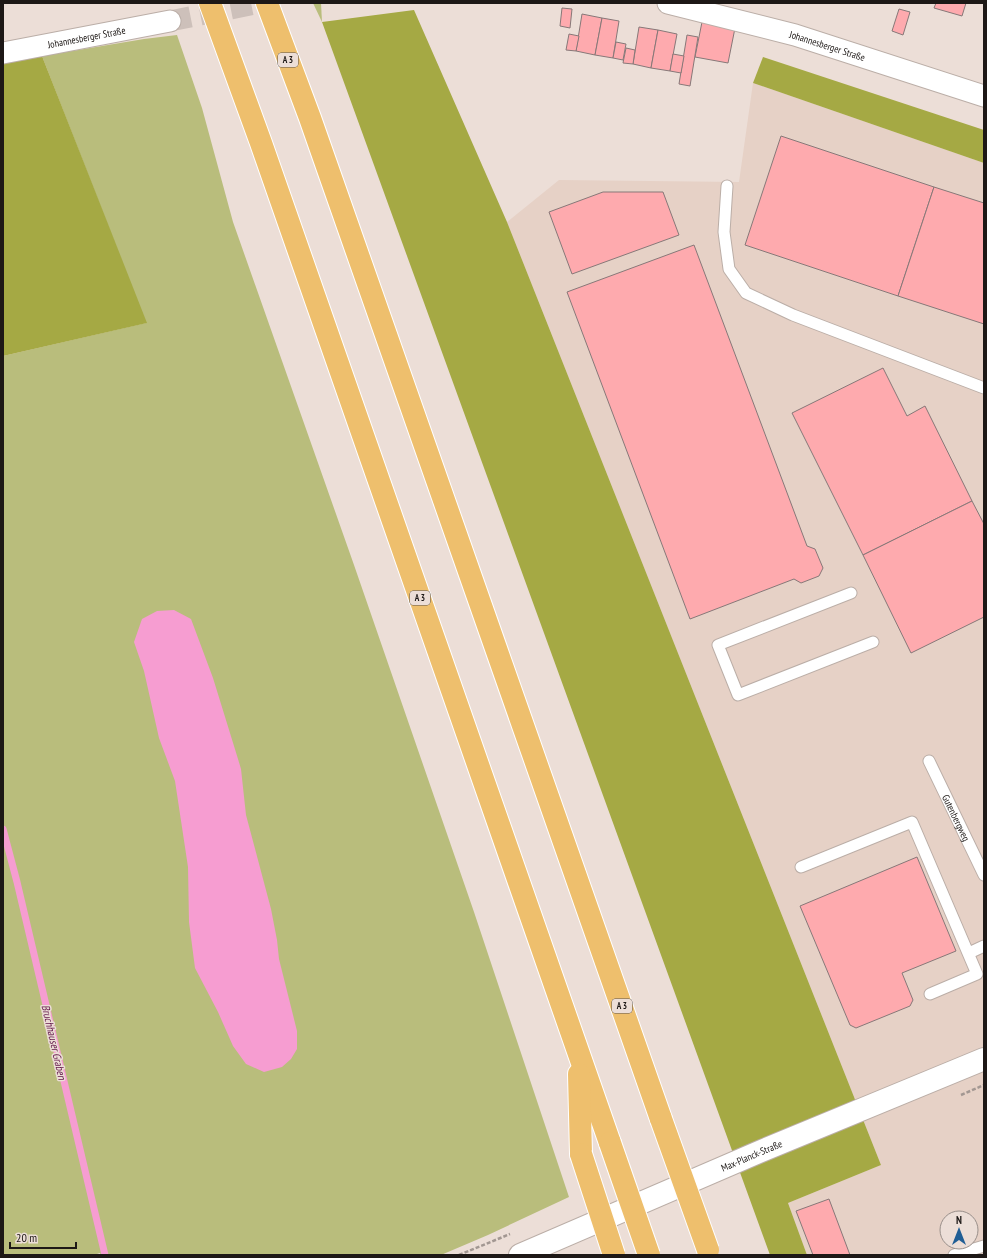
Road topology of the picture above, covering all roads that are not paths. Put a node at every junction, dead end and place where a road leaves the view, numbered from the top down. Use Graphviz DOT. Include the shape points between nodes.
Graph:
graph roads {
  1 [pos="210,3"];
  2 [pos="267,3"];
  3 [pos="668,3"];
  4 [pos="170,21"];
  5 [pos="3,53"];
  6 [pos="984,96"];
  7 [pos="728,186"];
  8 [pos="984,388"];
  9 [pos="851,593"];
  10 [pos="873,642"];
  11 [pos="929,761"];
  12 [pos="801,867"];
  13 [pos="984,875"];
  14 [pos="984,946"];
  15 [pos="969,953"];
  16 [pos="930,994"];
  17 [pos="579,1053"];
  18 [pos="984,1060"];
  19 [pos="984,1246"];
  20 [pos="708,1252"];
  21 [pos="520,1255"];
  22 [pos="614,1255"];
  23 [pos="649,1255"];
  24 [pos="954,1255"];
  1 -- 17 [label="highway, A 3"];
  2 -- 20 [label="highway, A 3, bridge" via="310,118"];
  3 -- 6 [label="street, Johannesberger Straße" via="795,35"];
  4 -- 5 [label="street, Johannesberger Straße"];
  7 -- 8 [label="lane" via="724,232 729,270 746,293 792,315"];
  9 -- 10 [label="lane" via="718,645 738,695"];
  11 -- 13 [label="lane, Gutenbergweg"];
  12 -- 15 [label="lane" via="912,822"];
  14 -- 15 [label="lane"];
  15 -- 16 [label="lane" via="977,974"];
  17 -- 22 [label="highway, bridge" via="581,1154"];
  17 -- 23 [label="highway, A 3, bridge"];
  18 -- 21 [label="street, Max-Planck-Straße" via="759,1152"];
  19 -- 24 [label="lane"];
}
